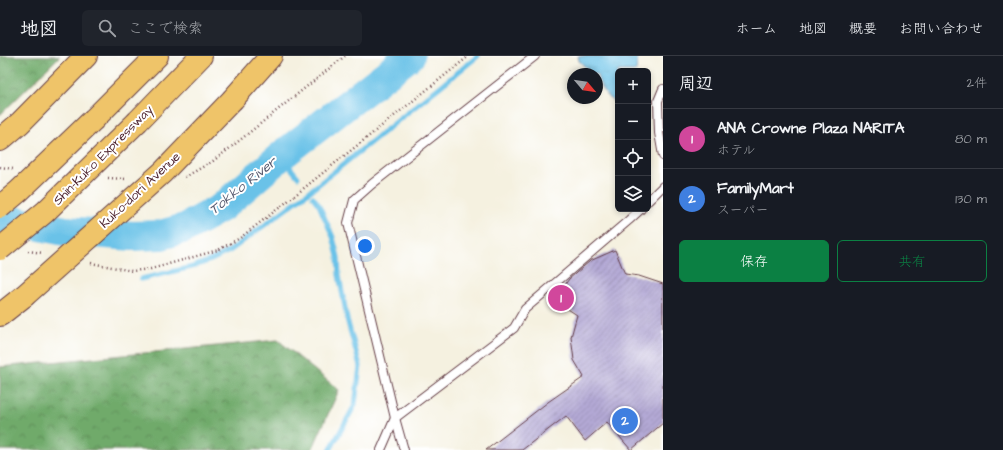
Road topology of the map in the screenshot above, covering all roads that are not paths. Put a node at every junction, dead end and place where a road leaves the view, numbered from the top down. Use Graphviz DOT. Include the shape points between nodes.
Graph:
graph roads {
  1 [pos="86,56"];
  2 [pos="157,56"];
  3 [pos="201,56"];
  4 [pos="271,56"];
  5 [pos="535,56"];
  6 [pos="663,89"];
  7 [pos="0,140"];
  8 [pos="663,156"];
  9 [pos="663,186"];
  10 [pos="651,199"];
  11 [pos="0,207"];
  12 [pos="638,212"];
  13 [pos="0,249"];
  14 [pos="0,315"];
  15 [pos="395,418"];
  16 [pos="381,450"];
  17 [pos="404,450"];
  1 -- 7 [label="highway"];
  2 -- 11 [label="highway, bridge"];
  3 -- 13 [label="highway, Shin-Kuko Expressway, bridge" via="45,212"];
  4 -- 14 [label="highway, Kuko-dori Avenue, bridge" via="163,172"];
  5 -- 15 [label="lane" via="354,200 348,223"];
  6 -- 8 [label="lane" via="658,101"];
  9 -- 10 [label="lane"];
  12 -- 15 [label="lane" via="525,309 514,328"];
  15 -- 16 [label="lane"];
  15 -- 17 [label="lane"];
}
